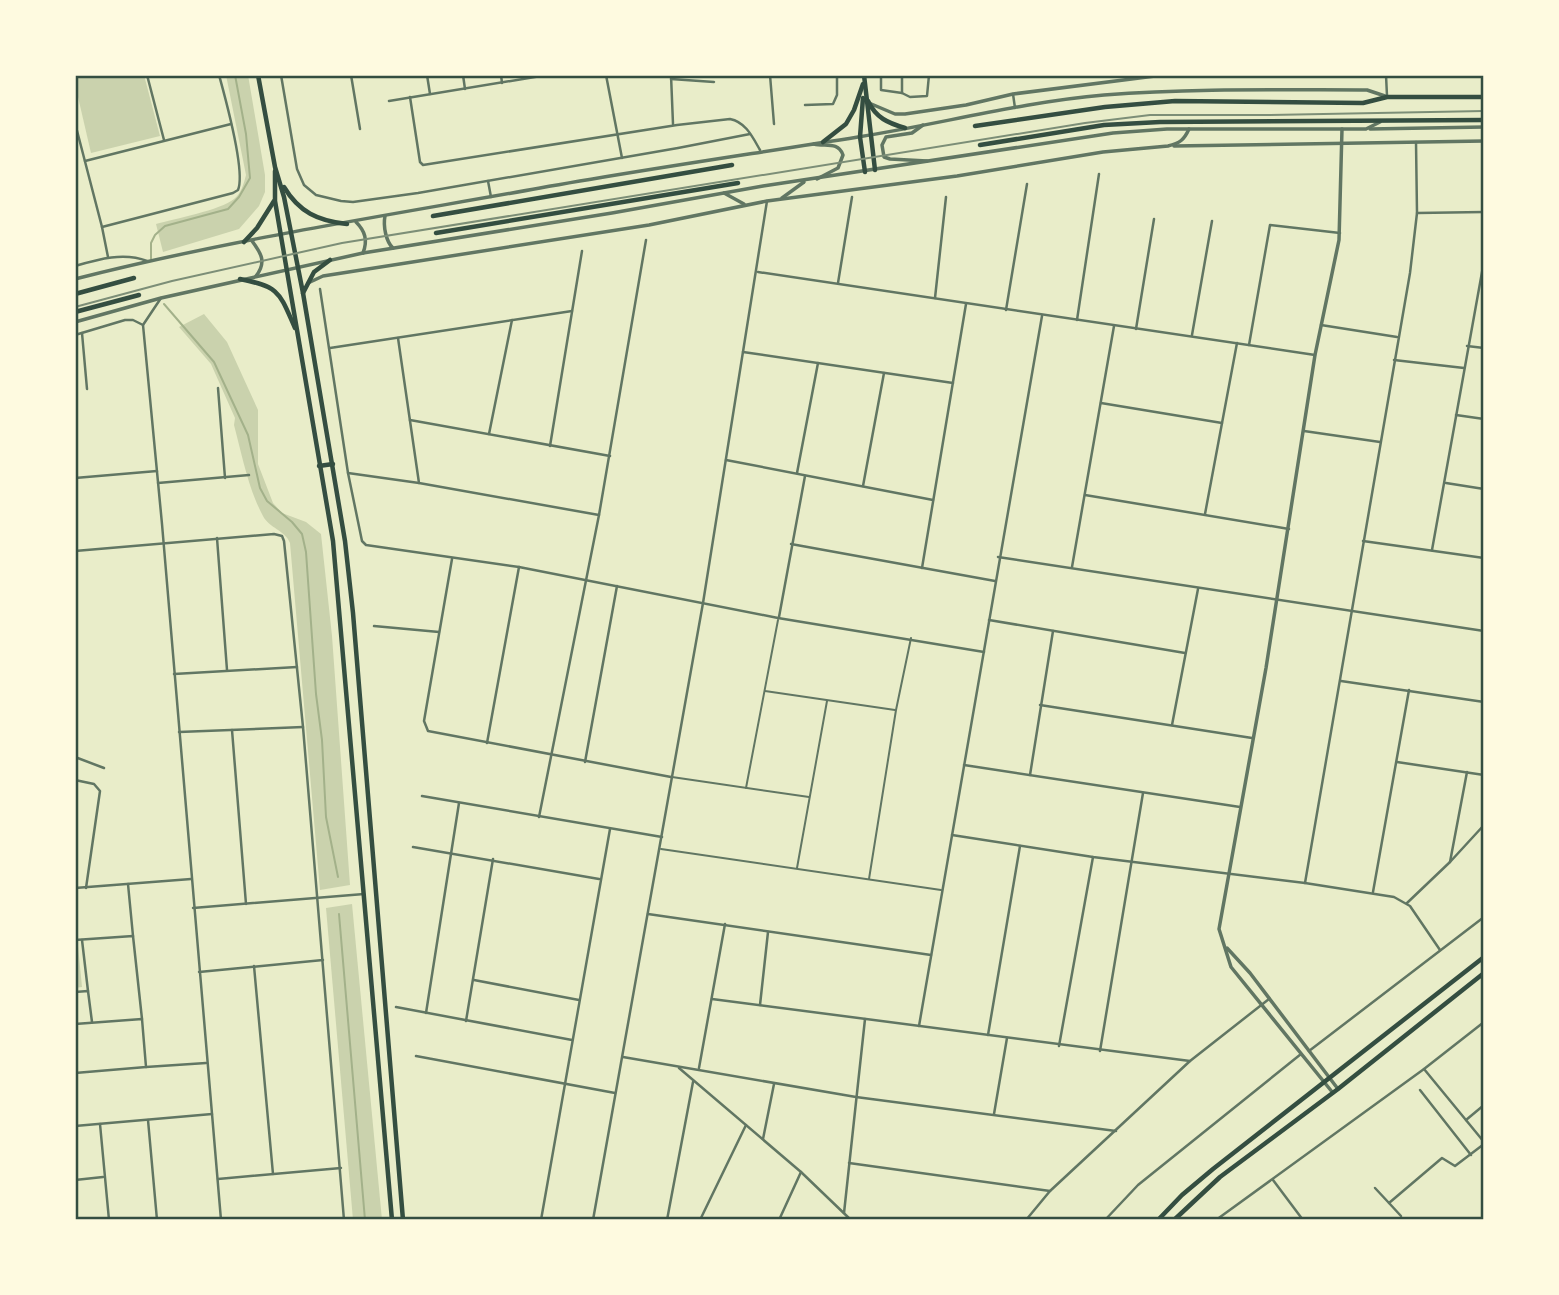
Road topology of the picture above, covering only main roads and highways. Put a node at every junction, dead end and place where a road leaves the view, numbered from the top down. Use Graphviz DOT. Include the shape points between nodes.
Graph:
graph roads {
  1 [pos="258,75"];
  2 [pos="864,75"];
  3 [pos="864,83"];
  4 [pos="1484,97"];
  5 [pos="1484,120"];
  6 [pos="975,126"];
  7 [pos="905,128"];
  8 [pos="823,142"];
  9 [pos="980,145"];
  10 [pos="732,165"];
  11 [pos="275,167"];
  12 [pos="875,170"];
  13 [pos="865,172"];
  14 [pos="738,183"];
  15 [pos="275,201"];
  16 [pos="433,216"];
  17 [pos="347,224"];
  18 [pos="436,233"];
  19 [pos="244,242"];
  20 [pos="330,260"];
  21 [pos="134,278"];
  22 [pos="240,279"];
  23 [pos="303,293"];
  24 [pos="75,294"];
  25 [pos="139,295"];
  26 [pos="75,312"];
  27 [pos="298,335"];
  28 [pos="333,464"];
  29 [pos="319,466"];
  30 [pos="363,741"];
  31 [pos="352,742"];
  32 [pos="378,921"];
  33 [pos="366,922"];
  34 [pos="1484,957"];
  35 [pos="1484,973"];
  36 [pos="392,1220"];
  37 [pos="403,1220"];
  38 [pos="1158,1220"];
  39 [pos="1174,1220"];
  1 -- 11 [label="main road"];
  2 -- 3 [label="main road"];
  3 -- 7 [label="main road" via="868,103 886,123"];
  3 -- 8 [label="main road" via="846,124"];
  3 -- 12 [label="main road"];
  3 -- 13 [label="main road" via="860,137"];
  4 -- 6 [label="main road" via="1387,97 1363,103 1175,101"];
  5 -- 9 [label="main road" via="1118,124"];
  10 -- 16 [label="main road"];
  11 -- 15 [label="main road"];
  11 -- 17 [label="main road" via="292,201 307,213"];
  11 -- 23 [label="main road"];
  14 -- 18 [label="main road"];
  15 -- 19 [label="main road"];
  15 -- 27 [label="main road"];
  20 -- 23 [label="main road" via="314,272"];
  21 -- 24 [label="main road"];
  22 -- 27 [label="main road" via="275,290"];
  23 -- 28 [label="main road"];
  25 -- 26 [label="main road"];
  27 -- 29 [label="main road"];
  28 -- 29 [label="main road"];
  28 -- 30 [label="main road" via="352,601"];
  29 -- 31 [label="main road" via="333,541"];
  30 -- 31 [label="main road"];
  30 -- 32 [label="main road"];
  31 -- 33 [label="main road"];
  32 -- 33 [label="main road"];
  32 -- 37 [label="main road"];
  33 -- 36 [label="main road"];
  34 -- 38 [label="main road" via="1213,1169"];
  35 -- 39 [label="main road" via="1220,1177"];
}
